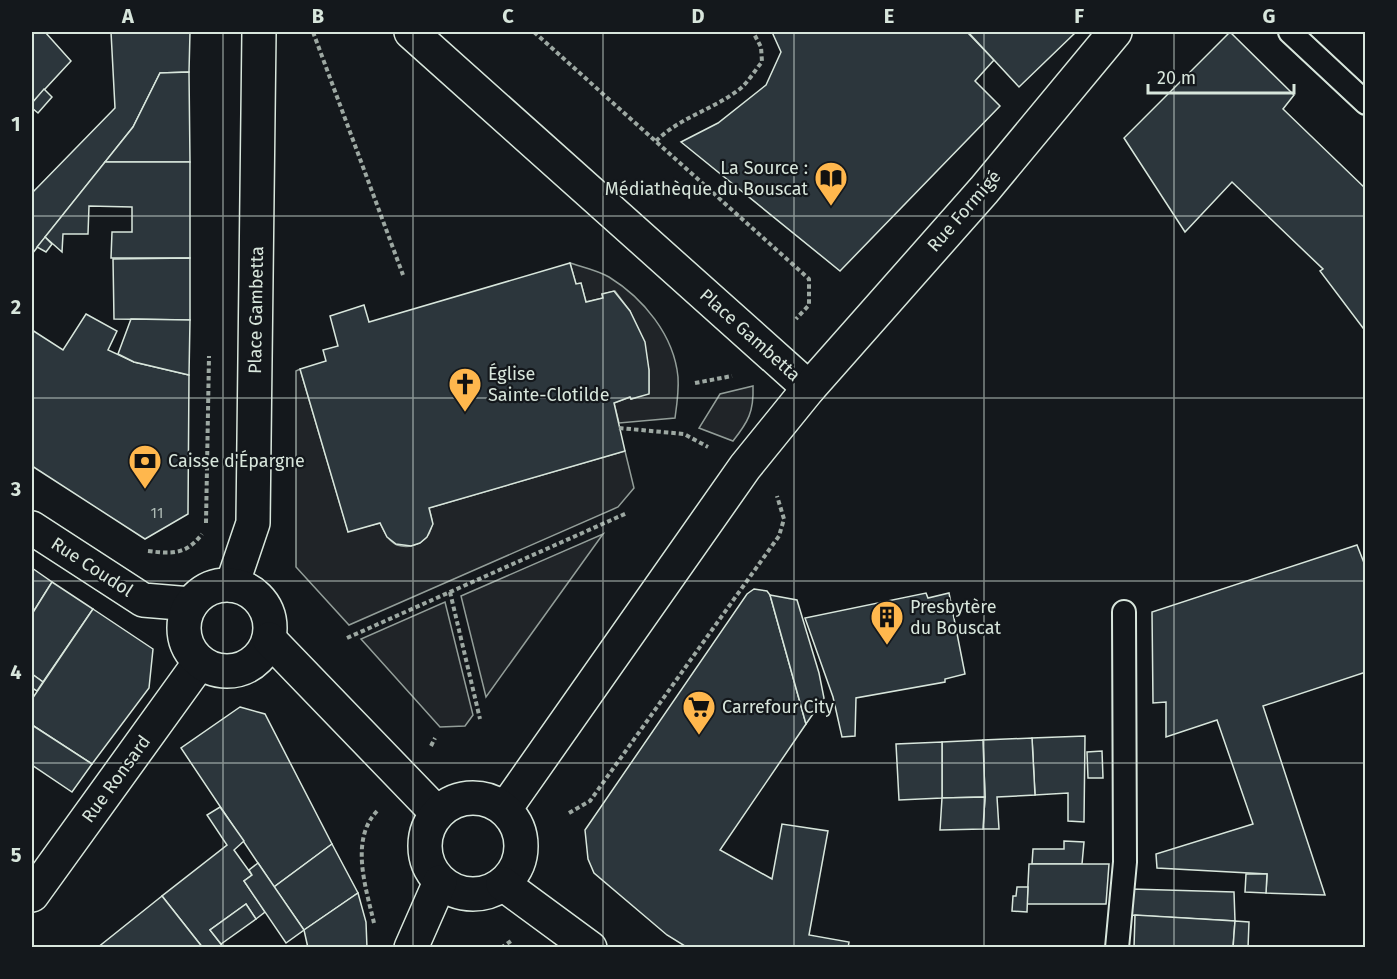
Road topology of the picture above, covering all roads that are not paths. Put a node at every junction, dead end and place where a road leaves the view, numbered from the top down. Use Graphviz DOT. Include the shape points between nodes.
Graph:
graph roads {
  1 [pos="260,32"];
  2 [pos="411,32"];
  3 [pos="1115,32"];
  4 [pos="1290,32"];
  5 [pos="1365,104"];
  6 [pos="809,388"];
  7 [pos="32,528"];
  8 [pos="232,585"];
  9 [pos="191,604"];
  10 [pos="1124,612"];
  11 [pos="269,639"];
  12 [pos="200,662"];
  13 [pos="505,809"];
  14 [pos="437,813"];
  15 [pos="440,882"];
  16 [pos="503,884"];
  17 [pos="32,895"];
  18 [pos="411,948"];
  19 [pos="590,948"];
  20 [pos="1117,948"];
  1 -- 8 [label="street, Place Gambetta" via="253,523"];
  2 -- 6 [label="street, Place Gambetta"];
  3 -- 6 [label="street, Rue Formigé" via="984,190"];
  4 -- 5 [label="lane"];
  6 -- 13 [label="street, Place Gambetta" via="745,467"];
  7 -- 9 [label="street, Rue Coudol" via="142,600"];
  8 -- 9 [label="street" via="209,588"];
  8 -- 11 [label="street" via="244,588 263,604 268,615"];
  9 -- 12 [label="street" via="183,629 191,653"];
  10 -- 20 [label="lane" via="1125,862"];
  11 -- 12 [label="street" via="254,663 241,669 213,669"];
  11 -- 14 [label="street"];
  12 -- 17 [label="street, Rue Ronsard"];
  13 -- 14 [label="street" via="477,797 462,798"];
  13 -- 16 [label="street" via="520,833 521,848 513,874"];
  14 -- 15 [label="street" via="424,841 425,856"];
  15 -- 16 [label="street" via="454,891 471,894 488,892"];
  15 -- 18 [label="street"];
  16 -- 19 [label="street"];
}
